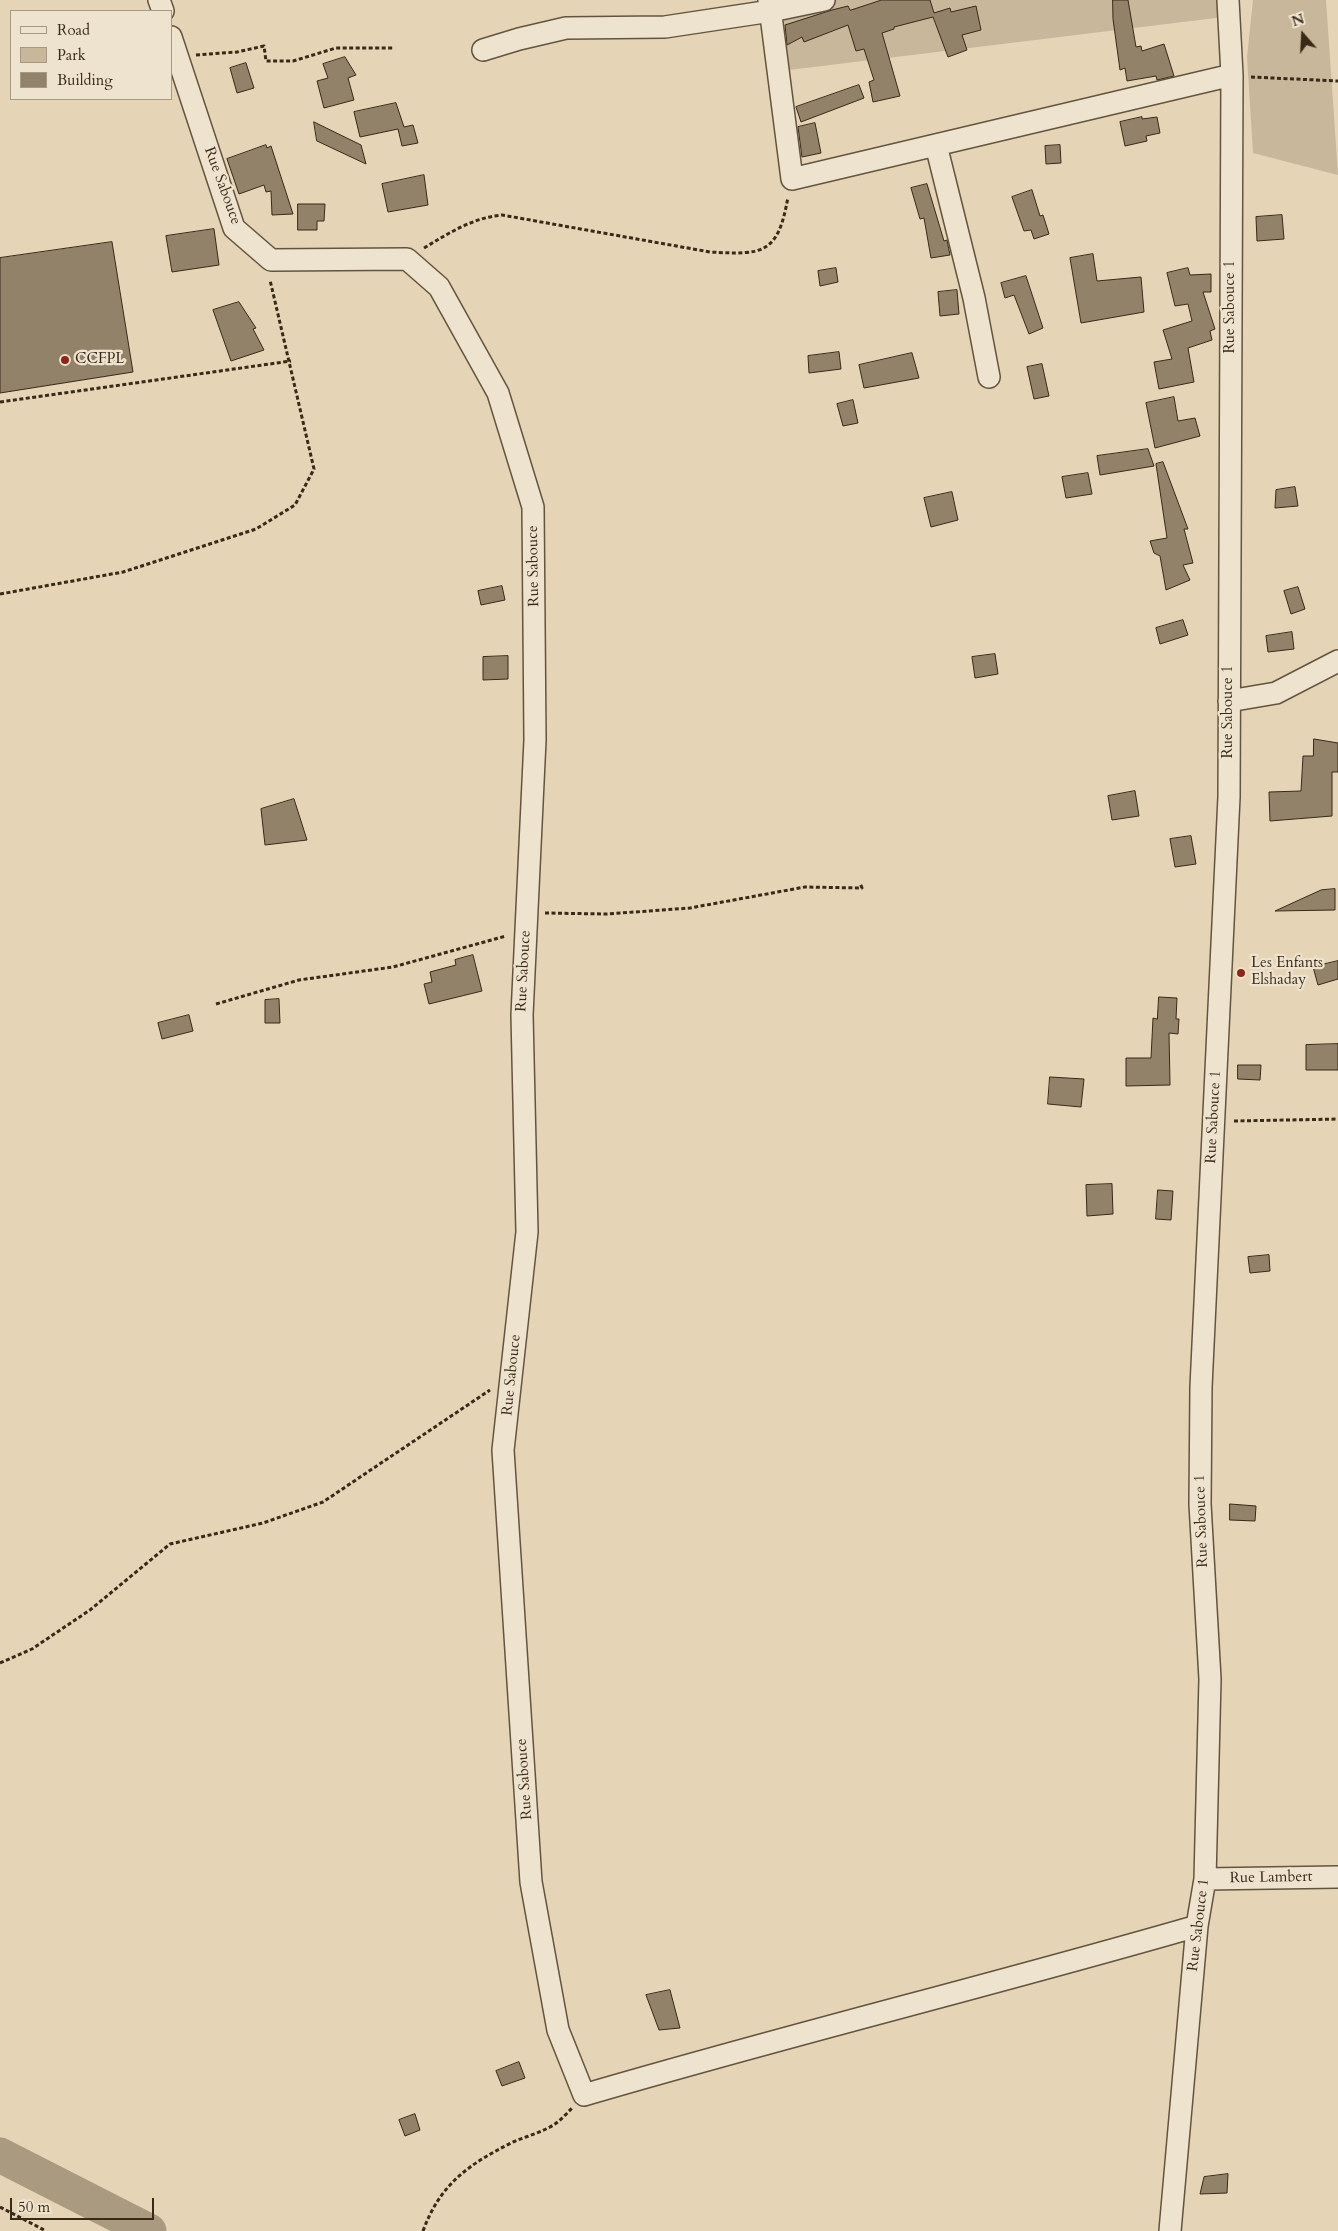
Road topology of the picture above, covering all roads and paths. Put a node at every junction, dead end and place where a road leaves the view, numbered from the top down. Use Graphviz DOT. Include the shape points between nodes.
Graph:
graph roads {
  1 [pos="824,0"];
  2 [pos="1228,0"];
  3 [pos="770,6"];
  4 [pos="174,46"];
  5 [pos="394,48"];
  6 [pos="483,50"];
  7 [pos="1232,75"];
  8 [pos="1338,81"];
  9 [pos="936,145"];
  10 [pos="792,179"];
  11 [pos="407,259"];
  12 [pos="271,260"];
  13 [pos="291,361"];
  14 [pos="989,377"];
  15 [pos="0,402"];
  16 [pos="0,594"];
  17 [pos="1338,661"];
  18 [pos="1229,701"];
  19 [pos="860,883"];
  20 [pos="526,922"];
  21 [pos="216,1004"];
  22 [pos="1338,1119"];
  23 [pos="1213,1121"];
  24 [pos="510,1389"];
  25 [pos="0,1664"];
  26 [pos="1338,1877"];
  27 [pos="1205,1879"];
  28 [pos="1197,1926"];
  29 [pos="584,2095"];
  30 [pos="0,2207"];
  31 [pos="46,2231"];
  32 [pos="423,2231"];
  33 [pos="1170,2231"];
  1 -- 3 [label="street"];
  2 -- 7 [label="street, Rue Sabouce 1"];
  3 -- 6 [label="street" via="665,27 566,28"];
  3 -- 10 [label="street"];
  4 -- 5 [label="path" via="237,52 264,46 266,61 293,62 336,48"];
  4 -- 12 [label="street, Rue Sabouce" via="234,228"];
  7 -- 8 [label="path"];
  7 -- 9 [label="street"];
  7 -- 18 [label="street, Rue Sabouce 1"];
  9 -- 10 [label="street"];
  9 -- 14 [label="street" via="974,298"];
  10 -- 11 [label="path" via="784,221 776,237 766,249 745,254 710,252 502,215 476,220 455,229"];
  11 -- 12 [label="street"];
  11 -- 20 [label="street, Rue Sabouce" via="439,287 498,393 533,507 535,740"];
  12 -- 13 [label="path" via="269,276"];
  13 -- 15 [label="path"];
  13 -- 16 [label="path" via="314,469 295,505 256,529 123,572"];
  17 -- 18 [label="street" via="1276,693"];
  18 -- 23 [label="street, Rue Sabouce 1" via="1228,797"];
  19 -- 20 [label="path" via="862,888 805,887 690,908"];
  20 -- 21 [label="path" via="393,967 299,980"];
  20 -- 24 [label="street, Rue Sabouce" via="522,1015 528,1232"];
  22 -- 23 [label="path"];
  23 -- 27 [label="street, Rue Sabouce 1" via="1200,1445 1200,1504 1210,1679"];
  24 -- 25 [label="path" via="486,1390 323,1502 263,1523 170,1544 90,1610 32,1649"];
  24 -- 29 [label="street, Rue Sabouce" via="504,1450 531,1882 558,2030"];
  26 -- 27 [label="street, Rue Lambert"];
  27 -- 28 [label="street, Rue Sabouce 1"];
  28 -- 29 [label="street" via="930,2001 737,2050"];
  28 -- 33 [label="street, Rue Sabouce 1"];
  29 -- 32 [label="path" via="556,2124 513,2142 466,2168 443,2191"];
  30 -- 31 [label="path"];
}
